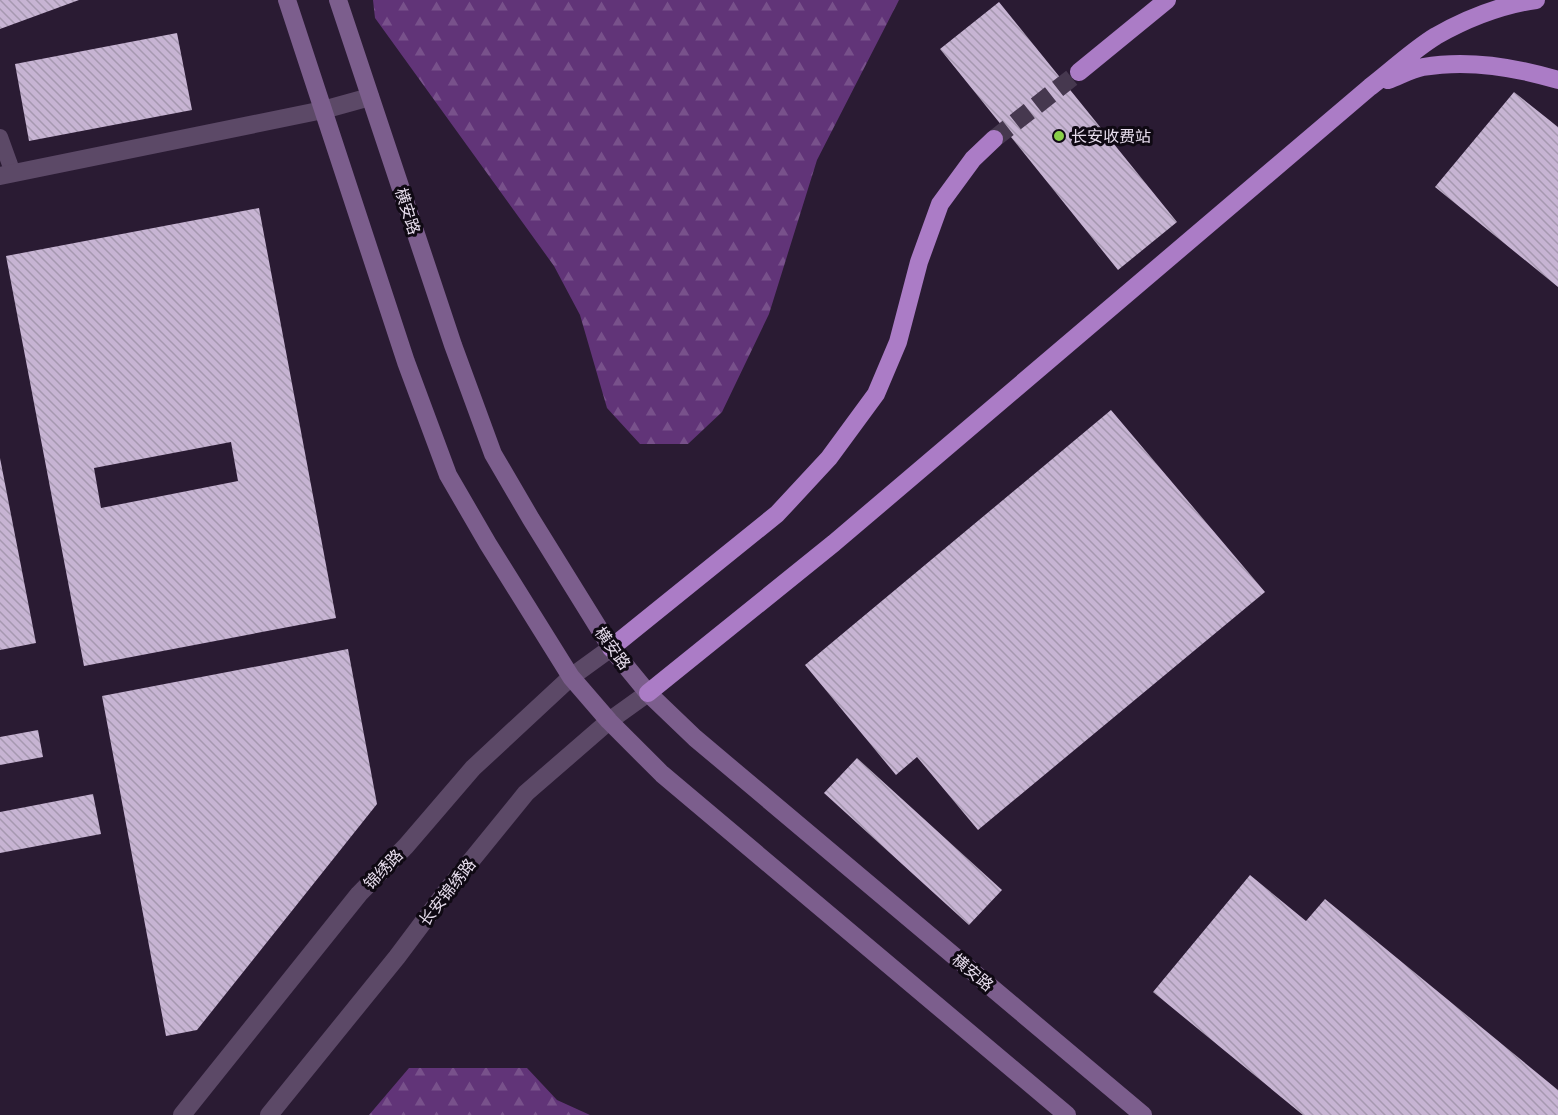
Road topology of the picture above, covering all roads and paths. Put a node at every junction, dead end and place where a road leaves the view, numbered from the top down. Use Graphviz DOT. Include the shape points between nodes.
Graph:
graph roads {
  1 [pos="286,0"];
  2 [pos="338,0"];
  3 [pos="1167,0"];
  4 [pos="1536,0"];
  5 [pos="1079,72"];
  6 [pos="1558,80"];
  7 [pos="1370,87"];
  8 [pos="370,97"];
  9 [pos="323,110"];
  10 [pos="0,137"];
  11 [pos="994,139"];
  12 [pos="6,174"];
  13 [pos="611,648"];
  14 [pos="571,677"];
  15 [pos="648,693"];
  16 [pos="609,722"];
  17 [pos="182,1115"];
  18 [pos="269,1115"];
  19 [pos="1067,1115"];
  20 [pos="1143,1115"];
  1 -- 9 [label="main road"];
  2 -- 8 [label="main road, 横安路"];
  3 -- 5 [label="highway"];
  4 -- 7 [label="highway" via="1479,16 1435,37"];
  6 -- 7 [label="highway" via="1520,68 1474,64 1422,67"];
  7 -- 15 [label="highway" via="834,543"];
  8 -- 9 [label="street"];
  8 -- 13 [label="main road, 横安路" via="493,454"];
  9 -- 12 [label="street"];
  9 -- 14 [label="main road" via="406,362 448,475"];
  10 -- 12 [label="lane"];
  11 -- 13 [label="highway" via="940,204 919,262 898,342 876,394 829,458 777,514"];
  13 -- 14 [label="street, 锦绣路"];
  13 -- 15 [label="main road, 横安路"];
  14 -- 16 [label="main road"];
  14 -- 17 [label="street, 锦绣路" via="473,768 359,894"];
  15 -- 16 [label="street, 长安锦绣路"];
  15 -- 20 [label="main road, 横安路" via="695,738"];
  16 -- 18 [label="street, 长安锦绣路" via="526,793"];
  16 -- 19 [label="main road" via="662,774"];
}
